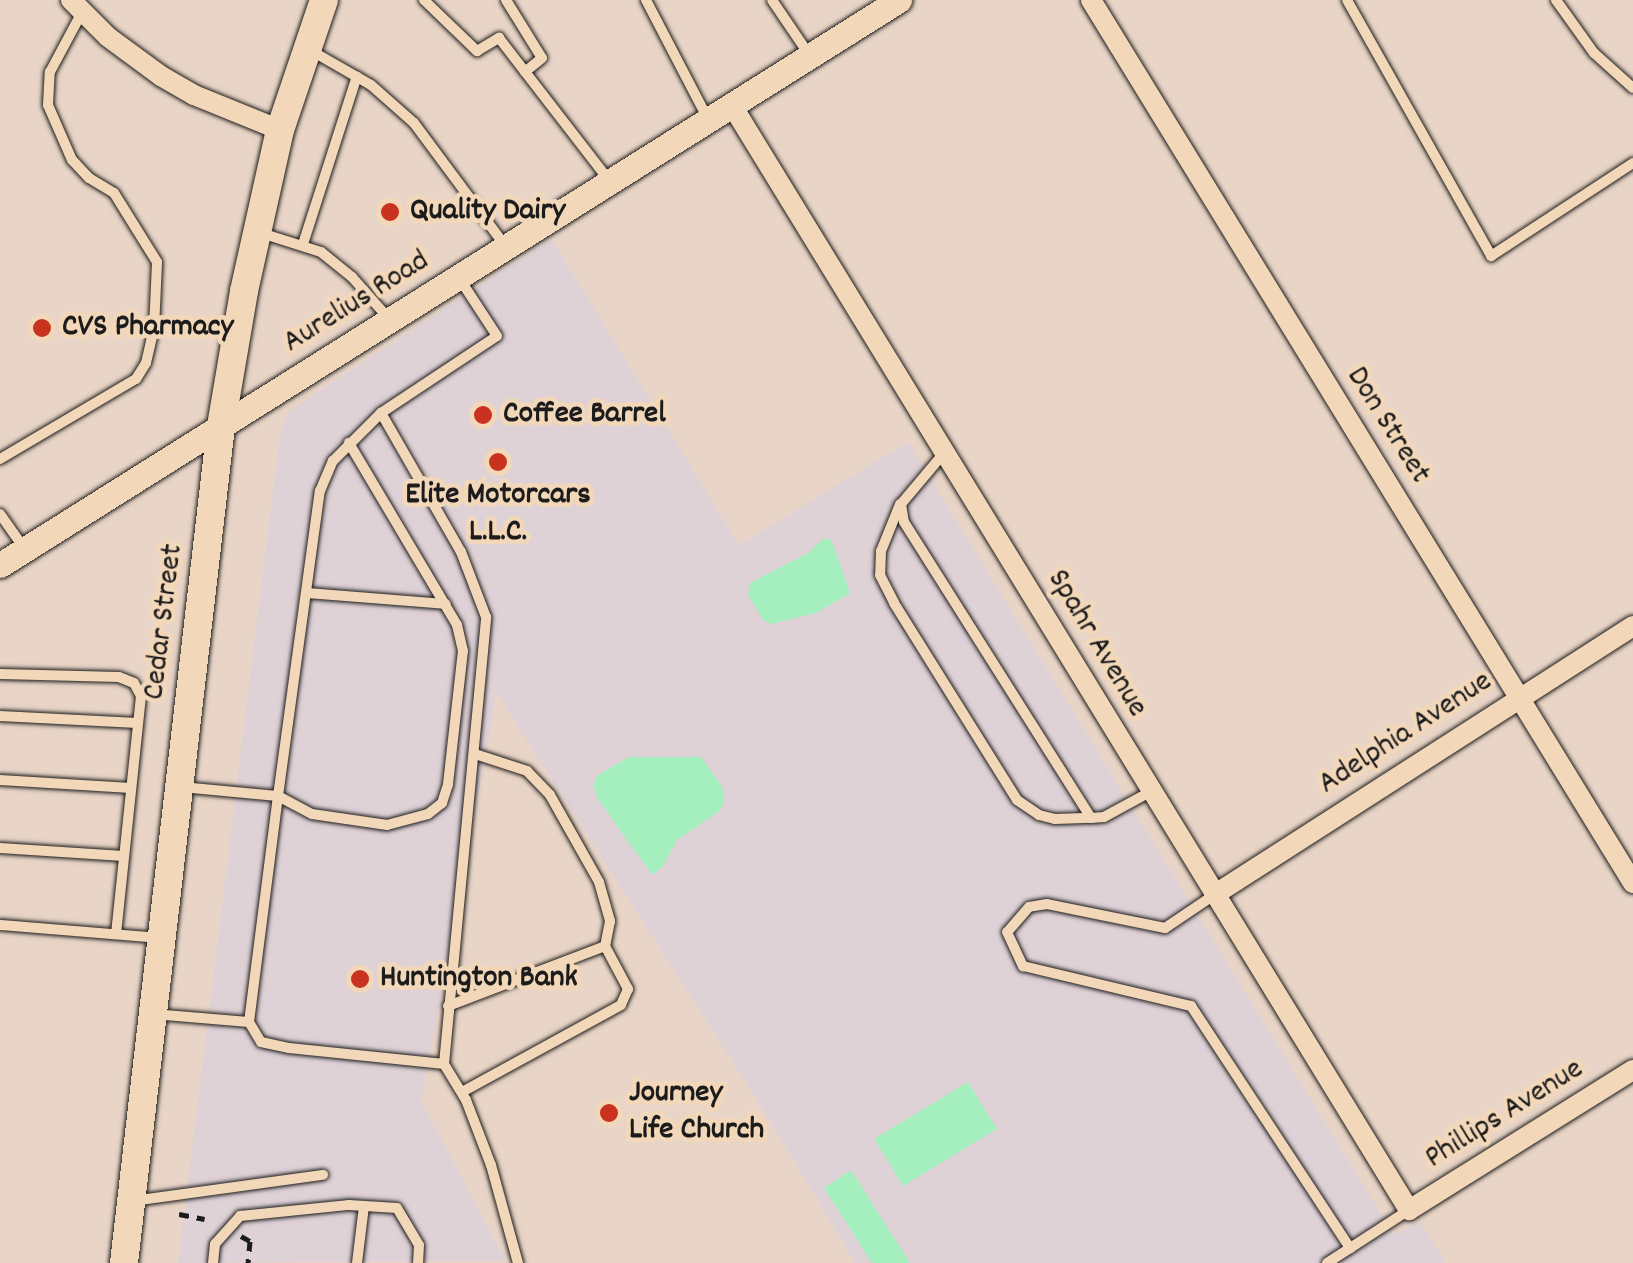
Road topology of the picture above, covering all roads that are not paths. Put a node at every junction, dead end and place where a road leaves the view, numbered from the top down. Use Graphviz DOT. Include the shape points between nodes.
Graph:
graph roads {
  1 [pos="324,0"];
  2 [pos="424,0"];
  3 [pos="506,0"];
  4 [pos="646,0"];
  5 [pos="772,0"];
  6 [pos="898,0"];
  7 [pos="1090,0"];
  8 [pos="1347,0"];
  9 [pos="1556,0"];
  10 [pos="76,7"];
  11 [pos="308,49"];
  12 [pos="811,57"];
  13 [pos="525,72"];
  14 [pos="356,76"];
  15 [pos="1633,88"];
  16 [pos="733,108"];
  17 [pos="710,122"];
  18 [pos="280,130"];
  19 [pos="1633,163"];
  20 [pos="612,184"];
  21 [pos="257,232"];
  22 [pos="302,244"];
  23 [pos="507,248"];
  24 [pos="459,278"];
  25 [pos="391,320"];
  26 [pos="380,413"];
  27 [pos="221,426"];
  28 [pos="349,443"];
  29 [pos="945,452"];
  30 [pos="0,459"];
  31 [pos="901,504"];
  32 [pos="0,514"];
  33 [pos="24,549"];
  34 [pos="0,565"];
  35 [pos="306,593"];
  36 [pos="446,604"];
  37 [pos="1633,626"];
  38 [pos="0,674"];
  39 [pos="1518,696"];
  40 [pos="0,716"];
  41 [pos="138,724"];
  42 [pos="475,754"];
  43 [pos="0,780"];
  44 [pos="180,787"];
  45 [pos="131,788"];
  46 [pos="1150,792"];
  47 [pos="278,796"];
  48 [pos="1091,818"];
  49 [pos="0,848"];
  50 [pos="124,856"];
  51 [pos="1633,883"];
  52 [pos="1214,894"];
  53 [pos="0,924"];
  54 [pos="116,934"];
  55 [pos="162,938"];
  56 [pos="606,946"];
  57 [pos="448,1006"];
  58 [pos="152,1014"];
  59 [pos="250,1022"];
  60 [pos="444,1064"];
  61 [pos="1633,1070"];
  62 [pos="462,1092"];
  63 [pos="323,1175"];
  64 [pos="131,1201"];
  65 [pos="364,1206"];
  66 [pos="1409,1210"];
  67 [pos="1350,1248"];
  68 [pos="124,1263"];
  69 [pos="213,1263"];
  70 [pos="357,1263"];
  71 [pos="418,1263"];
  72 [pos="518,1263"];
  73 [pos="1326,1263"];
  1 -- 11 [label="main road, Cedar Street"];
  2 -- 13 [label="lane" via="477,51 499,38"];
  3 -- 13 [label="lane" via="542,58"];
  4 -- 17 [label="lane"];
  5 -- 12 [label="lane"];
  6 -- 12 [label="street, Aurelius Road"];
  7 -- 39 [label="street, Don Street"];
  8 -- 19 [label="lane" via="1491,256"];
  9 -- 15 [label="lane" via="1594,53"];
  10 -- 18 [label="street" via="161,76"];
  10 -- 30 [label="lane" via="50,72 48,105 72,160 114,192 157,262 154,329 136,379"];
  11 -- 14 [label="lane"];
  11 -- 18 [label="main road, Cedar Street"];
  12 -- 16 [label="street, Aurelius Road"];
  13 -- 20 [label="lane"];
  14 -- 22 [label="lane"];
  14 -- 23 [label="lane" via="414,123"];
  16 -- 17 [label="street, Aurelius Road"];
  16 -- 29 [label="street, Spahr Avenue"];
  17 -- 20 [label="street, Aurelius Road"];
  18 -- 21 [label="main road, Cedar Street"];
  20 -- 23 [label="street, Aurelius Road"];
  21 -- 22 [label="lane"];
  21 -- 27 [label="main road, Cedar Street"];
  22 -- 25 [label="lane" via="352,278"];
  23 -- 24 [label="street, Aurelius Road"];
  24 -- 25 [label="street, Aurelius Road"];
  24 -- 26 [label="lane" via="497,336"];
  25 -- 27 [label="street, Aurelius Road"];
  26 -- 28 [label="lane"];
  26 -- 42 [label="lane" via="461,552 486,618"];
  27 -- 33 [label="street, Aurelius Road"];
  27 -- 44 [label="main road, Cedar Street"];
  28 -- 35 [label="lane" via="332,461 320,491"];
  28 -- 36 [label="lane"];
  29 -- 31 [label="lane"];
  29 -- 46 [label="street, Spahr Avenue"];
  31 -- 48 [label="lane" via="904,522"];
  31 -- 48 [label="lane" via="881,551 880,575 894,603 1017,800 1055,819"];
  32 -- 33 [label="lane"];
  33 -- 34 [label="street, Aurelius Road"];
  35 -- 36 [label="lane"];
  35 -- 47 [label="lane"];
  36 -- 47 [label="lane" via="463,651 442,803 410,822 386,825 312,814"];
  37 -- 39 [label="street, Adelphia Avenue"];
  38 -- 41 [label="lane" via="134,683 141,696"];
  39 -- 51 [label="street, Don Street"];
  39 -- 52 [label="street, Adelphia Avenue"];
  40 -- 41 [label="lane"];
  41 -- 45 [label="lane"];
  42 -- 56 [label="lane" via="527,771 550,795 599,882 610,921"];
  42 -- 57 [label="lane"];
  43 -- 45 [label="lane"];
  44 -- 47 [label="lane"];
  44 -- 55 [label="main road, Cedar Street"];
  45 -- 50 [label="lane"];
  46 -- 48 [label="lane" via="1104,818"];
  46 -- 52 [label="street, Spahr Avenue"];
  47 -- 59 [label="lane"];
  49 -- 50 [label="lane"];
  50 -- 54 [label="lane"];
  52 -- 66 [label="street, Spahr Avenue"];
  52 -- 67 [label="lane" via="1165,928 1047,904 1029,906 1007,932 1023,966 1191,1006"];
  53 -- 54 [label="lane"];
  54 -- 55 [label="lane"];
  55 -- 58 [label="main road, Cedar Street"];
  56 -- 57 [label="lane"];
  56 -- 62 [label="lane" via="628,989 621,1005"];
  57 -- 60 [label="lane"];
  58 -- 59 [label="lane"];
  58 -- 64 [label="main road, Cedar Street"];
  59 -- 60 [label="lane" via="262,1042"];
  60 -- 62 [label="lane"];
  61 -- 66 [label="street, Phillips Avenue"];
  62 -- 72 [label="lane"];
  63 -- 64 [label="lane"];
  64 -- 68 [label="main road, Cedar Street"];
  65 -- 69 [label="lane" via="240,1216 215,1244"];
  65 -- 70 [label="lane"];
  65 -- 71 [label="lane" via="397,1208 419,1246"];
  66 -- 67 [label="lane"];
  67 -- 73 [label="lane"];
}
